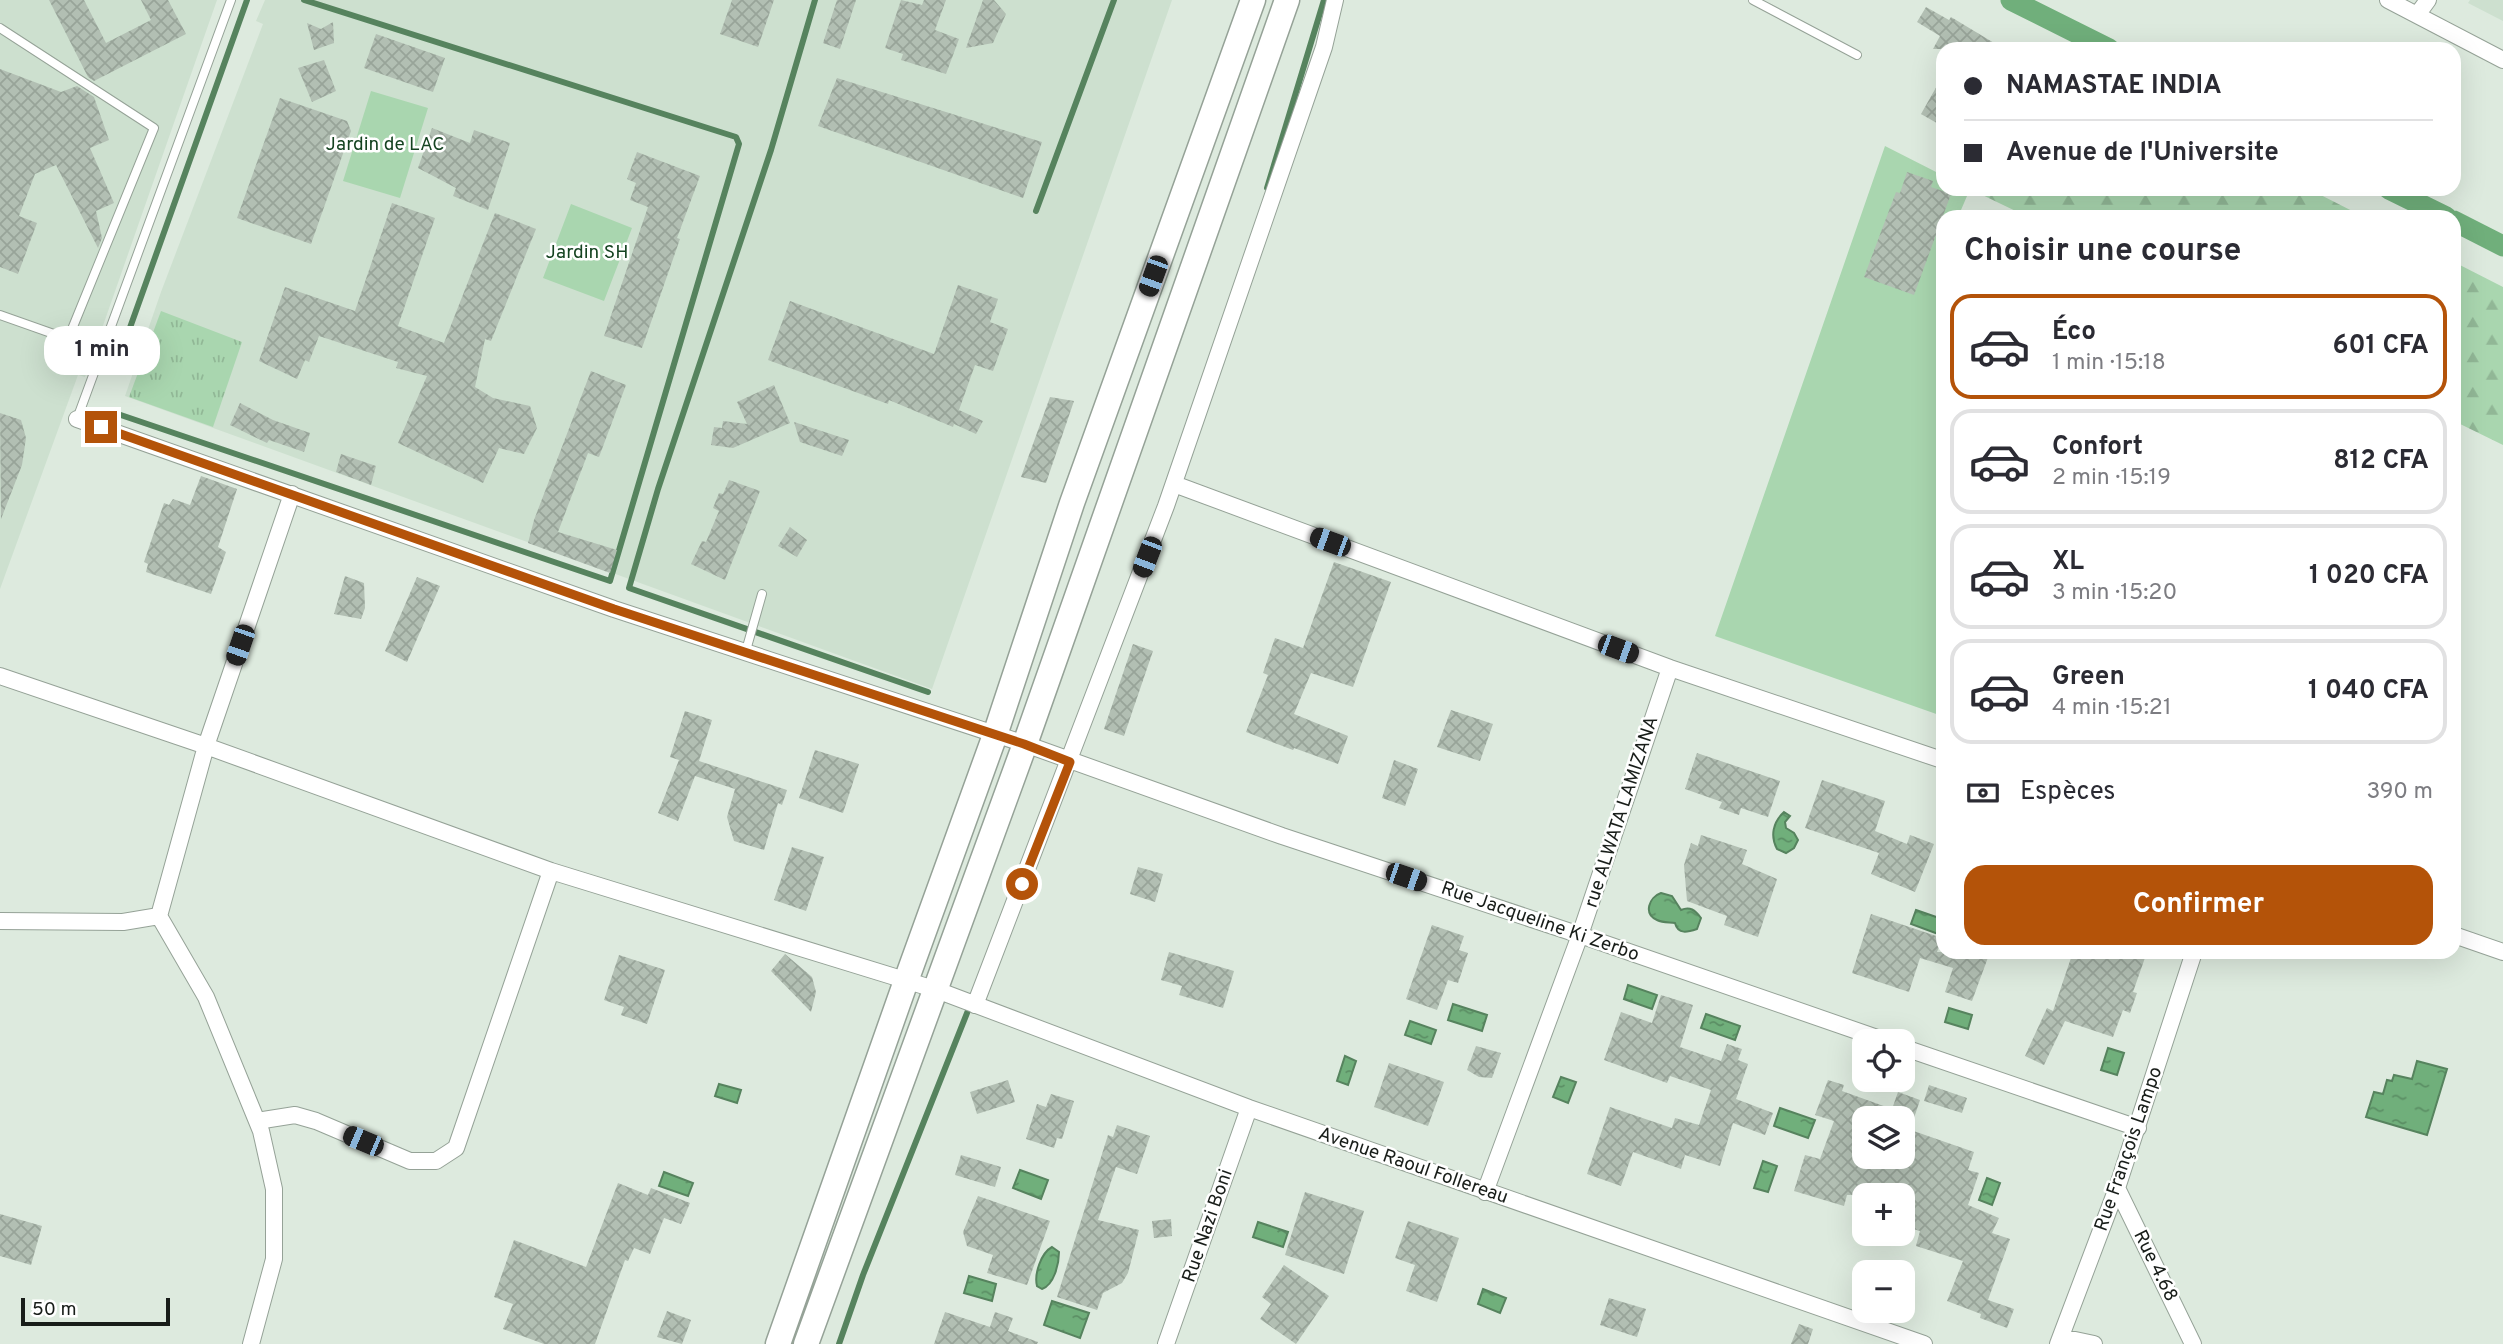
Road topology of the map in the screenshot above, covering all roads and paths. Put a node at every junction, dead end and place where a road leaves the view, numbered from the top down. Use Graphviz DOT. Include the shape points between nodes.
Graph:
graph roads {
  1 [pos="230,0"];
  2 [pos="1252,0"];
  3 [pos="1287,0"];
  4 [pos="1335,0"];
  5 [pos="1753,0"];
  6 [pos="2388,0"];
  7 [pos="2428,0"];
  8 [pos="2417,15"];
  9 [pos="0,28"];
  10 [pos="1857,55"];
  11 [pos="2503,60"];
  12 [pos="0,315"];
  13 [pos="77,419"];
  14 [pos="1174,484"];
  15 [pos="292,494"];
  16 [pos="762,594"];
  17 [pos="745,654"];
  18 [pos="1670,668"];
  19 [pos="0,676"];
  20 [pos="995,735"];
  21 [pos="1024,744"];
  22 [pos="206,746"];
  23 [pos="1936,758"];
  24 [pos="1070,762"];
  25 [pos="551,871"];
  26 [pos="159,916"];
  27 [pos="0,921"];
  28 [pos="1580,935"];
  29 [pos="2461,937"];
  30 [pos="2503,952"];
  31 [pos="2192,959"];
  32 [pos="905,981"];
  33 [pos="934,989"];
  34 [pos="975,1005"];
  35 [pos="1852,1029"];
  36 [pos="1915,1051"];
  37 [pos="1249,1108"];
  38 [pos="257,1121"];
  39 [pos="2138,1128"];
  40 [pos="2117,1188"];
  41 [pos="1485,1192"];
  42 [pos="2060,1341"];
  43 [pos="251,1344"];
  44 [pos="778,1344"];
  45 [pos="806,1344"];
  46 [pos="1166,1344"];
  47 [pos="1924,1344"];
  48 [pos="2094,1344"];
  49 [pos="2193,1344"];
  1 -- 13 [label="lane"];
  2 -- 20 [label="main road" via="1072,502"];
  3 -- 21 [label="main road"];
  4 -- 14 [label="street" via="1324,47"];
  5 -- 10 [label="lane"];
  6 -- 8 [label="street"];
  7 -- 8 [label="street"];
  8 -- 11 [label="street"];
  9 -- 12 [label="lane" via="154,128 68,339"];
  13 -- 15 [label="street, Rue Jacqueline Ki Zerbo"];
  14 -- 18 [label="street"];
  14 -- 24 [label="street"];
  15 -- 17 [label="street, Rue Jacqueline Ki Zerbo"];
  15 -- 22 [label="street"];
  16 -- 17 [label="lane"];
  17 -- 20 [label="street, Rue Jacqueline Ki Zerbo"];
  18 -- 23 [label="street"];
  18 -- 28 [label="street, rue ALWATA LAMIZANA"];
  19 -- 22 [label="street, Avenue Raoul Follereau"];
  20 -- 21 [label="street, Rue Jacqueline Ki Zerbo"];
  20 -- 32 [label="main road"];
  21 -- 24 [label="street, Rue Jacqueline Ki Zerbo"];
  21 -- 33 [label="main road"];
  22 -- 25 [label="street, Avenue Raoul Follereau"];
  22 -- 26 [label="street"];
  24 -- 28 [label="street, Rue Jacqueline Ki Zerbo"];
  24 -- 34 [label="street"];
  25 -- 32 [label="street, Avenue Raoul Follereau"];
  25 -- 38 [label="street" via="456,1148 436,1161 410,1161 295,1115"];
  26 -- 27 [label="street" via="123,922"];
  26 -- 38 [label="street" via="206,997"];
  28 -- 35 [label="street, Rue Jacqueline Ki Zerbo"];
  28 -- 41 [label="street, rue ALWATA LAMIZANA"];
  29 -- 30 [label="street"];
  31 -- 39 [label="street, Rue François Lampo"];
  32 -- 33 [label="street, Avenue Raoul Follereau"];
  32 -- 44 [label="main road"];
  33 -- 34 [label="street, Avenue Raoul Follereau"];
  33 -- 45 [label="main road"];
  34 -- 37 [label="street, Avenue Raoul Follereau"];
  36 -- 39 [label="street"];
  37 -- 41 [label="street, Avenue Raoul Follereau"];
  37 -- 46 [label="street, Rue Nazi Boni"];
  38 -- 43 [label="street" via="274,1189 274,1259"];
  39 -- 40 [label="street, Rue François Lampo"];
  40 -- 42 [label="street, Rue François Lampo"];
  40 -- 49 [label="street, Rue 4.68"];
  41 -- 47 [label="street, Avenue Raoul Follereau"];
  42 -- 48 [label="street"];
}
